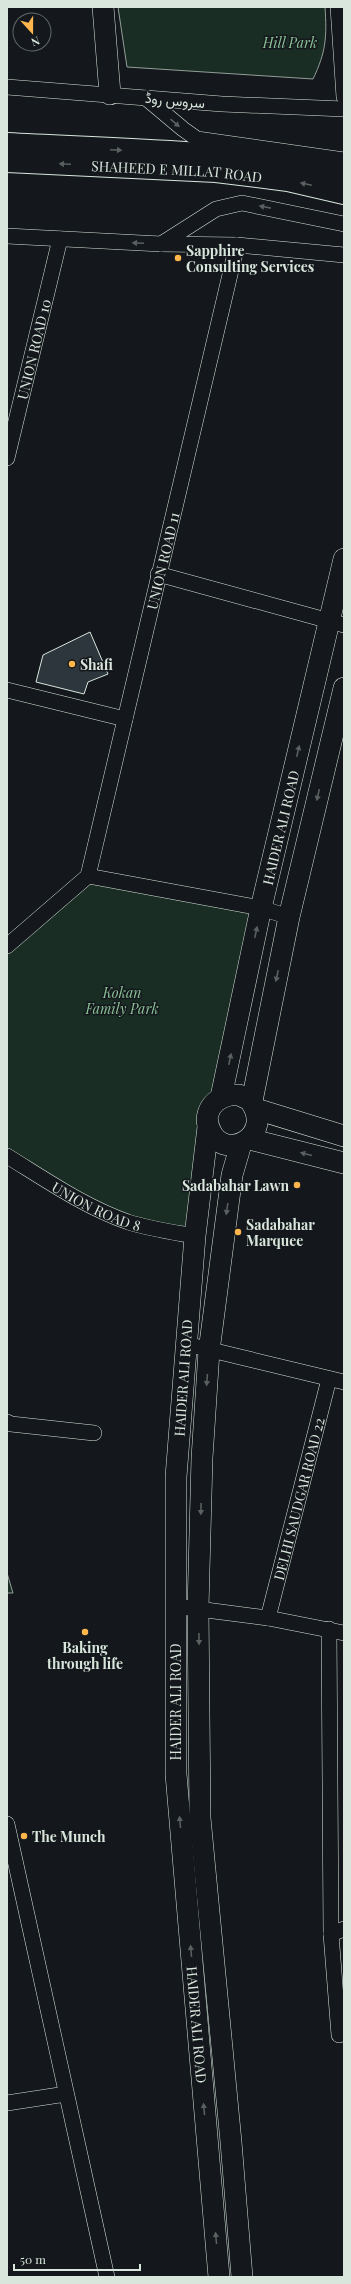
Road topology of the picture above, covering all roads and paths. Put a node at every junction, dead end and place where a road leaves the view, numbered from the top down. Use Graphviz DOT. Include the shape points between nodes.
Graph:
graph roads {
  1 [pos="103,7"];
  2 [pos="338,7"];
  3 [pos="7,87"];
  4 [pos="110,94"];
  5 [pos="146,98"];
  6 [pos="344,98"];
  7 [pos="344,109"];
  8 [pos="7,144"];
  9 [pos="344,160"];
  10 [pos="7,161"];
  11 [pos="344,172"];
  12 [pos="344,192"];
  13 [pos="344,224"];
  14 [pos="7,236"];
  15 [pos="60,239"];
  16 [pos="161,244"];
  17 [pos="237,244"];
  18 [pos="344,256"];
  19 [pos="7,458"];
  20 [pos="344,559"];
  21 [pos="158,574"];
  22 [pos="337,622"];
  23 [pos="344,688"];
  24 [pos="7,690"];
  25 [pos="340,717"];
  26 [pos="124,719"];
  27 [pos="88,876"];
  28 [pos="261,908"];
  29 [pos="289,917"];
  30 [pos="7,946"];
  31 [pos="221,1097"];
  32 [pos="254,1105"];
  33 [pos="208,1126"];
  34 [pos="343,1133"];
  35 [pos="245,1141"];
  36 [pos="7,1156"];
  37 [pos="344,1163"];
  38 [pos="195,1236"];
  39 [pos="186,1344"];
  40 [pos="209,1351"];
  41 [pos="329,1379"];
  42 [pos="344,1382"];
  43 [pos="7,1422"];
  44 [pos="94,1433"];
  45 [pos="175,1606"];
  46 [pos="198,1608"];
  47 [pos="268,1618"];
  48 [pos="329,1629"];
  49 [pos="344,1633"];
  50 [pos="7,1824"];
  51 [pos="337,1931"];
  52 [pos="344,2033"];
  53 [pos="66,2094"];
  54 [pos="7,2103"];
  55 [pos="107,2277"];
  56 [pos="219,2277"];
  57 [pos="242,2277"];
  1 -- 4 [label="main road"];
  2 -- 6 [label="street"];
  3 -- 4 [label="street, سروس روڈ"];
  4 -- 5 [label="street, سروس روڈ"];
  5 -- 7 [label="street, سروس روڈ"];
  5 -- 9 [label="street, one-way" via="197,139"];
  8 -- 11 [label="main road, SHAHEED E MILLAT ROAD, one-way" via="229,157 308,165"];
  12 -- 10 [label="main road, SHAHEED E MILLAT ROAD, one-way" via="288,180 216,171"];
  13 -- 16 [label="street, one-way" via="242,203 216,209"];
  14 -- 15 [label="street"];
  16 -- 15 [label="street, one-way"];
  15 -- 19 [label="street, UNION ROAD 10"];
  16 -- 17 [label="street"];
  17 -- 18 [label="street"];
  17 -- 21 [label="street, UNION ROAD 11"];
  20 -- 22 [label="main road, HAIDER ALI ROAD"];
  21 -- 22 [label="street"];
  21 -- 26 [label="street, UNION ROAD 11"];
  28 -- 22 [label="main road, HAIDER ALI ROAD, one-way" via="306,715"];
  23 -- 25 [label="main road"];
  24 -- 26 [label="street"];
  25 -- 29 [label="main road, one-way"];
  26 -- 27 [label="street, UNION ROAD 11"];
  27 -- 28 [label="street"];
  27 -- 30 [label="street"];
  28 -- 29 [label="street"];
  31 -- 28 [label="main road, HAIDER ALI ROAD, one-way"];
  29 -- 32 [label="main road, one-way"];
  31 -- 32 [label="main road" via="239,1095"];
  31 -- 33 [label="main road" via="210,1109"];
  32 -- 34 [label="main road"];
  32 -- 35 [label="main road" via="258,1124"];
  33 -- 35 [label="main road" via="220,1142 233,1146"];
  33 -- 38 [label="main road, HAIDER ALI ROAD"];
  37 -- 35 [label="main road, one-way"];
  35 -- 40 [label="main road, HAIDER ALI ROAD, one-way" via="232,1175"];
  36 -- 38 [label="street, UNION ROAD 8" via="85,1203 128,1221"];
  38 -- 39 [label="main road, HAIDER ALI ROAD"];
  39 -- 40 [label="street"];
  39 -- 45 [label="main road, HAIDER ALI ROAD" via="176,1477"];
  40 -- 41 [label="street"];
  40 -- 46 [label="main road, HAIDER ALI ROAD, one-way" via="202,1458"];
  41 -- 42 [label="street"];
  41 -- 47 [label="street, DELHI SAUDGAR ROAD 22"];
  43 -- 44 [label="street"];
  45 -- 46 [label="street"];
  56 -- 45 [label="main road, HAIDER ALI ROAD, one-way" via="176,1774"];
  46 -- 47 [label="street"];
  46 -- 57 [label="main road, HAIDER ALI ROAD, one-way" via="200,1818 231,2134"];
  47 -- 48 [label="street"];
  48 -- 49 [label="street"];
  48 -- 51 [label="street"];
  50 -- 53 [label="street"];
  51 -- 52 [label="street" via="339,2035"];
  53 -- 54 [label="street"];
  53 -- 55 [label="street"];
}
